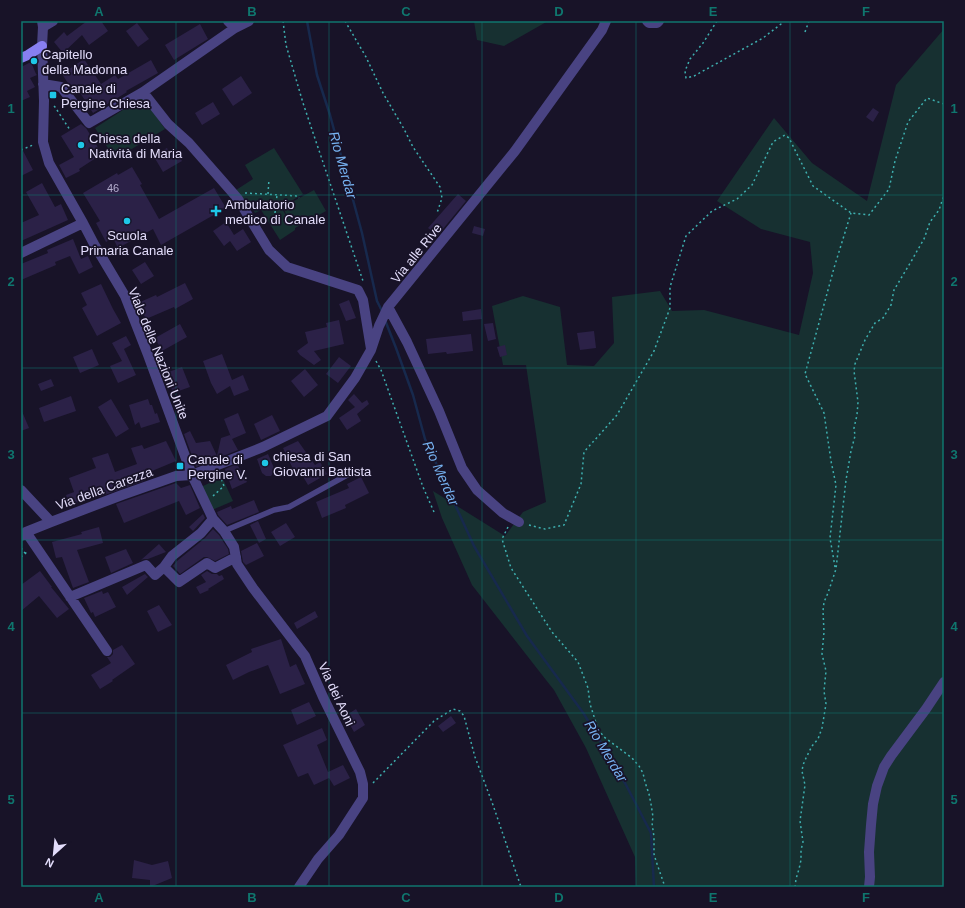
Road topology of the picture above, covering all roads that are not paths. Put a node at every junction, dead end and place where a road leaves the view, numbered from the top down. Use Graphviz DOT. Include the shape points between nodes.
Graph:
graph roads {
  1 [pos="53,21"];
  2 [pos="249,21"];
  3 [pos="606,21"];
  4 [pos="647,21"];
  5 [pos="659,21"];
  6 [pos="43,24"];
  7 [pos="232,25"];
  8 [pos="42,46"];
  9 [pos="21,58"];
  10 [pos="43,84"];
  11 [pos="143,92"];
  12 [pos="83,223"];
  13 [pos="21,253"];
  14 [pos="385,315"];
  15 [pos="371,350"];
  16 [pos="223,463"];
  17 [pos="350,474"];
  18 [pos="192,475"];
  19 [pos="21,490"];
  20 [pos="203,499"];
  21 [pos="213,519"];
  22 [pos="515,520"];
  23 [pos="51,522"];
  24 [pos="224,530"];
  25 [pos="24,534"];
  26 [pos="236,557"];
  27 [pos="164,567"];
  28 [pos="70,597"];
  29 [pos="107,651"];
  30 [pos="944,682"];
  31 [pos="299,887"];
  32 [pos="869,887"];
  1 -- 6 [label="street"];
  2 -- 7 [label="street"];
  3 -- 14 [label="street, Via alle Rive" via="515,151"];
  4 -- 5 [label="street"];
  6 -- 8 [label="street, Viale delle Nazioni Unite"];
  7 -- 11 [label="street"];
  8 -- 9 [label="street"];
  8 -- 10 [label="street, Viale delle Nazioni Unite"];
  10 -- 11 [label="street" via="61,87 89,123"];
  10 -- 12 [label="street, Viale delle Nazioni Unite" via="43,142 49,163"];
  11 -- 15 [label="street" via="168,124 189,143 238,199 269,250 287,267 358,290 363,300"];
  12 -- 13 [label="street"];
  12 -- 18 [label="street, Viale delle Nazioni Unite" via="125,296"];
  14 -- 15 [label="street, Via alle Rive"];
  14 -- 22 [label="street" via="406,342 462,468 477,490 503,514"];
  15 -- 16 [label="street, Via alle Rive" via="355,378 327,416"];
  16 -- 18 [label="street, Via della Carezza"];
  17 -- 24 [label="lane" via="289,507 274,510"];
  18 -- 20 [label="street, Viale delle Nazioni Unite"];
  18 -- 23 [label="street, Via della Carezza" via="176,476"];
  19 -- 23 [label="street"];
  20 -- 21 [label="street, Via dei Aoni"];
  21 -- 24 [label="street, Via dei Aoni"];
  21 -- 27 [label="street" via="201,534 172,556"];
  23 -- 25 [label="street, Via della Carezza"];
  24 -- 26 [label="street, Via dei Aoni" via="234,547"];
  25 -- 28 [label="street, Via della Carezza"];
  26 -- 27 [label="street" via="215,568 207,563 179,582"];
  26 -- 31 [label="street, Via dei Aoni" via="237,564 253,588 305,656 360,772 363,784 363,798 339,835 318,859"];
  27 -- 28 [label="street" via="154,575 146,565"];
  28 -- 29 [label="street, Via della Carezza"];
  30 -- 32 [label="street" via="891,756 877,786 871,825"];
}
